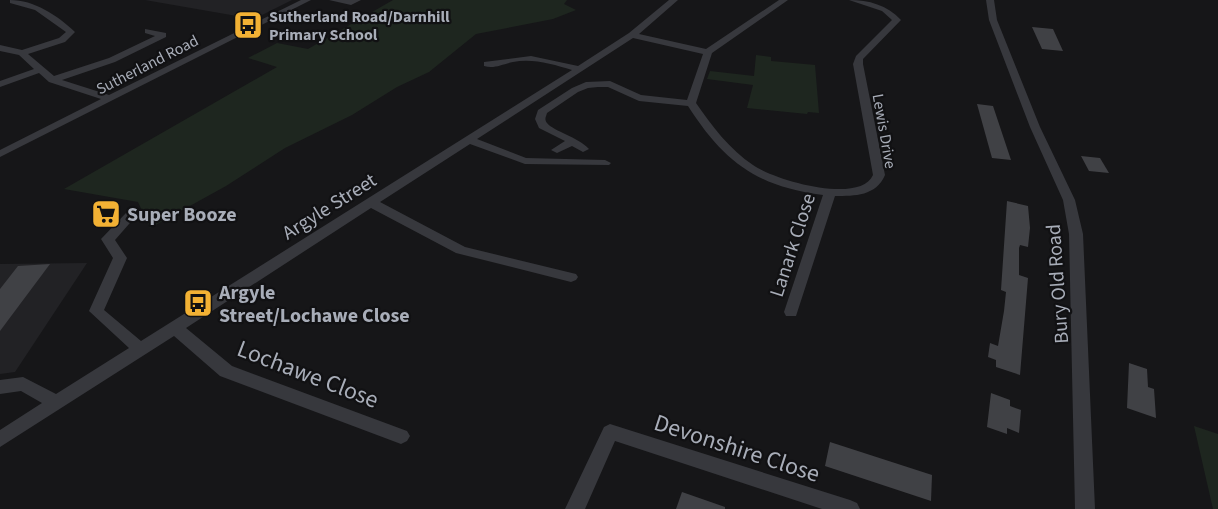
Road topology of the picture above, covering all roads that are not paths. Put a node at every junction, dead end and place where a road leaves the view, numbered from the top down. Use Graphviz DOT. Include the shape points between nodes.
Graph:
graph roads {
  1 [pos="16,0"];
  2 [pos="307,0"];
  3 [pos="333,0"];
  4 [pos="357,0"];
  5 [pos="674,0"];
  6 [pos="784,0"];
  7 [pos="853,0"];
  8 [pos="990,0"];
  9 [pos="895,16"];
  10 [pos="908,16"];
  11 [pos="148,31"];
  12 [pos="632,35"];
  13 [pos="0,48"];
  14 [pos="708,52"];
  15 [pos="22,53"];
  16 [pos="487,64"];
  17 [pos="579,69"];
  18 [pos="40,70"];
  19 [pos="52,80"];
  20 [pos="0,84"];
  21 [pos="110,99"];
  22 [pos="691,103"];
  23 [pos="469,140"];
  24 [pos="573,141"];
  25 [pos="583,149"];
  26 [pos="557,150"];
  27 [pos="0,154"];
  28 [pos="605,163"];
  29 [pos="830,191"];
  30 [pos="371,203"];
  31 [pos="130,216"];
  32 [pos="572,277"];
  33 [pos="791,312"];
  34 [pos="174,327"];
  35 [pos="141,349"];
  36 [pos="0,387"];
  37 [pos="57,403"];
  38 [pos="401,436"];
  39 [pos="0,439"];
  40 [pos="575,509"];
  41 [pos="850,509"];
  42 [pos="1085,509"];
  1 -- 15 [label="street" via="13,1 38,8 71,32 63,40"];
  2 -- 21 [label="street, Sutherland Road"];
  3 -- 4 [label="street"];
  5 -- 12 [label="street, Argyle Street"];
  6 -- 14 [label="street"];
  7 -- 9 [label="street" via="882,7"];
  8 -- 42 [label="street, Bury Old Road" via="993,20 1035,127 1069,200 1076,234"];
  9 -- 10 [label="street"];
  9 -- 29 [label="street, Lewis Drive" via="894,24 862,53 858,64 879,175 866,190"];
  11 -- 19 [label="street" via="163,35 112,60"];
  12 -- 14 [label="street"];
  12 -- 17 [label="street, Argyle Street"];
  13 -- 15 [label="street"];
  14 -- 22 [label="street"];
  15 -- 18 [label="street"];
  16 -- 17 [label="street" via="494,66 513,59 551,60"];
  17 -- 23 [label="street, Argyle Street"];
  18 -- 19 [label="street"];
  18 -- 20 [label="street"];
  19 -- 21 [label="street"];
  21 -- 27 [label="street, Sutherland Road"];
  22 -- 24 [label="street" via="639,98 610,84 586,85 542,112 540,119 543,126"];
  22 -- 29 [label="street, Lewis Drive" via="752,170 782,183"];
  23 -- 28 [label="street" via="525,161"];
  23 -- 30 [label="street, Argyle Street"];
  24 -- 25 [label="street"];
  24 -- 26 [label="street"];
  29 -- 33 [label="street, Lanark Close"];
  30 -- 32 [label="street" via="461,250"];
  30 -- 34 [label="street, Argyle Street"];
  31 -- 35 [label="street" via="108,239 120,258 96,311"];
  34 -- 35 [label="street, Argyle Street"];
  34 -- 38 [label="street, Lochawe Close" via="226,370"];
  35 -- 37 [label="street, Argyle Street"];
  36 -- 37 [label="street" via="23,384"];
  37 -- 39 [label="street, Argyle Street"];
  40 -- 41 [label="street, Devonshire Close" via="610,432"];
}
